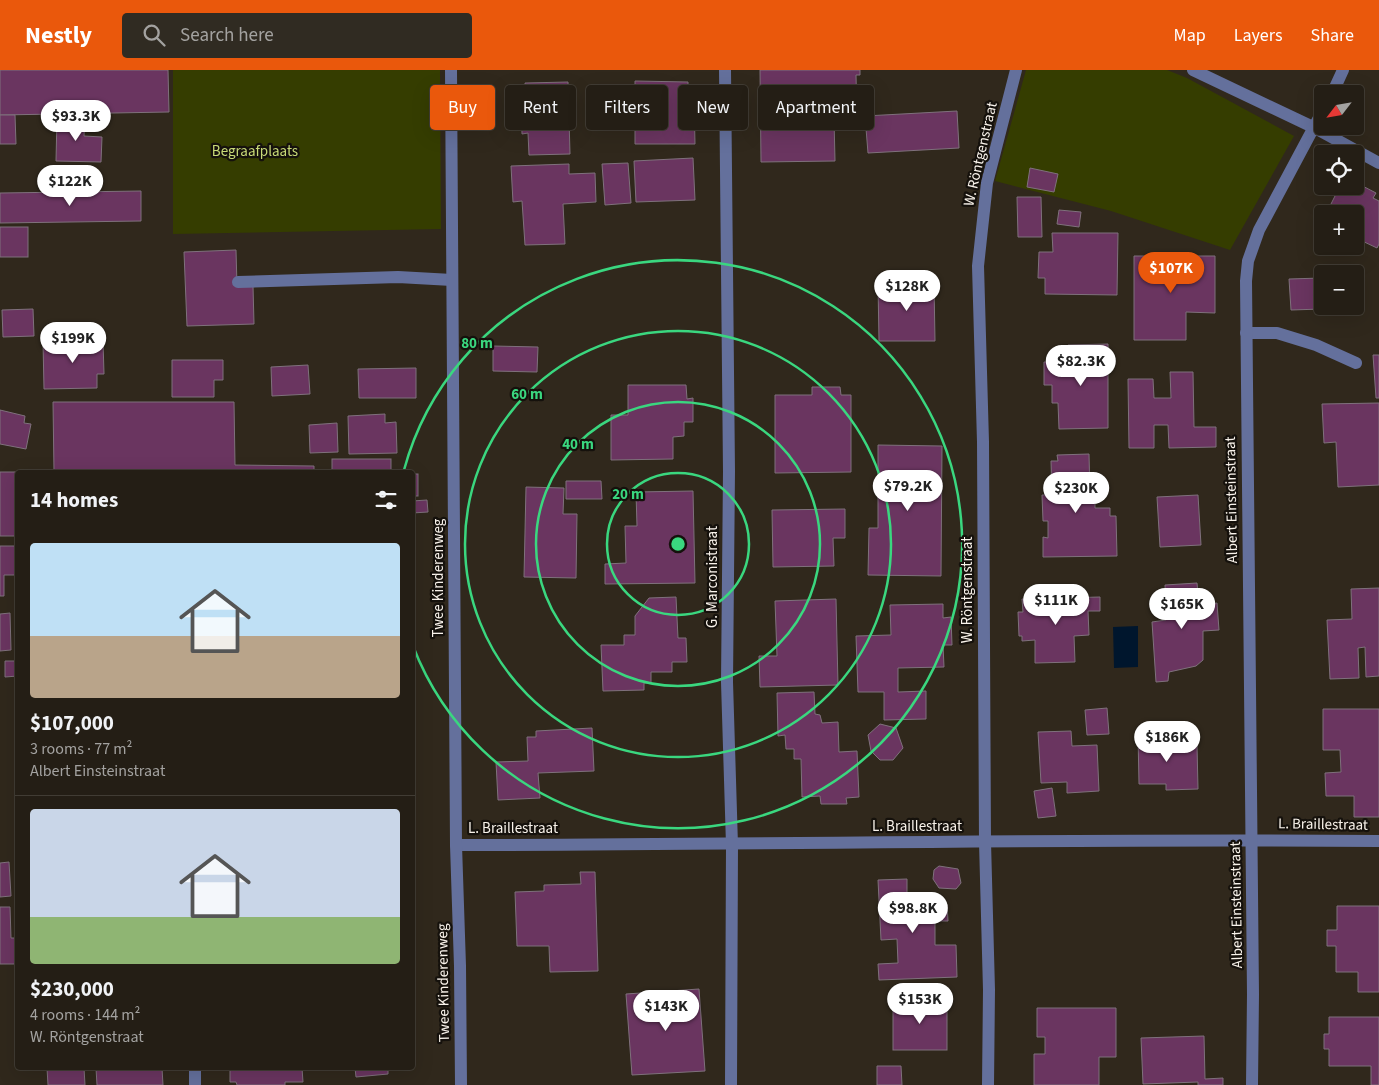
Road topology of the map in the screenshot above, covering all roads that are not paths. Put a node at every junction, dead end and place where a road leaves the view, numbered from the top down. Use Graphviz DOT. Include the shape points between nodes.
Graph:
graph roads {
  1 [pos="451,70"];
  2 [pos="726,70"];
  3 [pos="1016,70"];
  4 [pos="1193,70"];
  5 [pos="1343,70"];
  6 [pos="1336,85"];
  7 [pos="1314,128"];
  8 [pos="1314,130"];
  9 [pos="1328,135"];
  10 [pos="1379,163"];
  11 [pos="452,280"];
  12 [pos="238,282"];
  13 [pos="1246,333"];
  14 [pos="1356,364"];
  15 [pos="1251,840"];
  16 [pos="985,842"];
  17 [pos="1379,842"];
  18 [pos="456,844"];
  19 [pos="732,845"];
  20 [pos="195,1070"];
  21 [pos="195,1085"];
  22 [pos="461,1085"];
  23 [pos="731,1085"];
  24 [pos="988,1085"];
  25 [pos="1252,1085"];
  1 -- 11 [label="street, Twee Kinderenweg"];
  2 -- 19 [label="street, G. Marconistraat" via="727,682"];
  3 -- 16 [label="street, W. Röntgenstraat" via="987,183 978,266 983,452"];
  4 -- 7 [label="street"];
  5 -- 6 [label="street"];
  8 -- 13 [label="street, Albert Einsteinstraat" via="1254,242 1246,281"];
  9 -- 10 [label="street"];
  11 -- 12 [label="street" via="398,277"];
  11 -- 18 [label="street, Twee Kinderenweg"];
  13 -- 14 [label="street" via="1277,333 1316,345"];
  13 -- 15 [label="street, Albert Einsteinstraat"];
  15 -- 16 [label="street, L. Braillestraat"];
  15 -- 17 [label="street, L. Braillestraat"];
  15 -- 25 [label="street, Albert Einsteinstraat"];
  16 -- 19 [label="street, L. Braillestraat"];
  16 -- 24 [label="street, W. Röntgenstraat"];
  18 -- 19 [label="street, L. Braillestraat"];
  18 -- 22 [label="street, Twee Kinderenweg"];
  19 -- 23 [label="street, G. Marconistraat"];
  20 -- 21 [label="street"];
}
